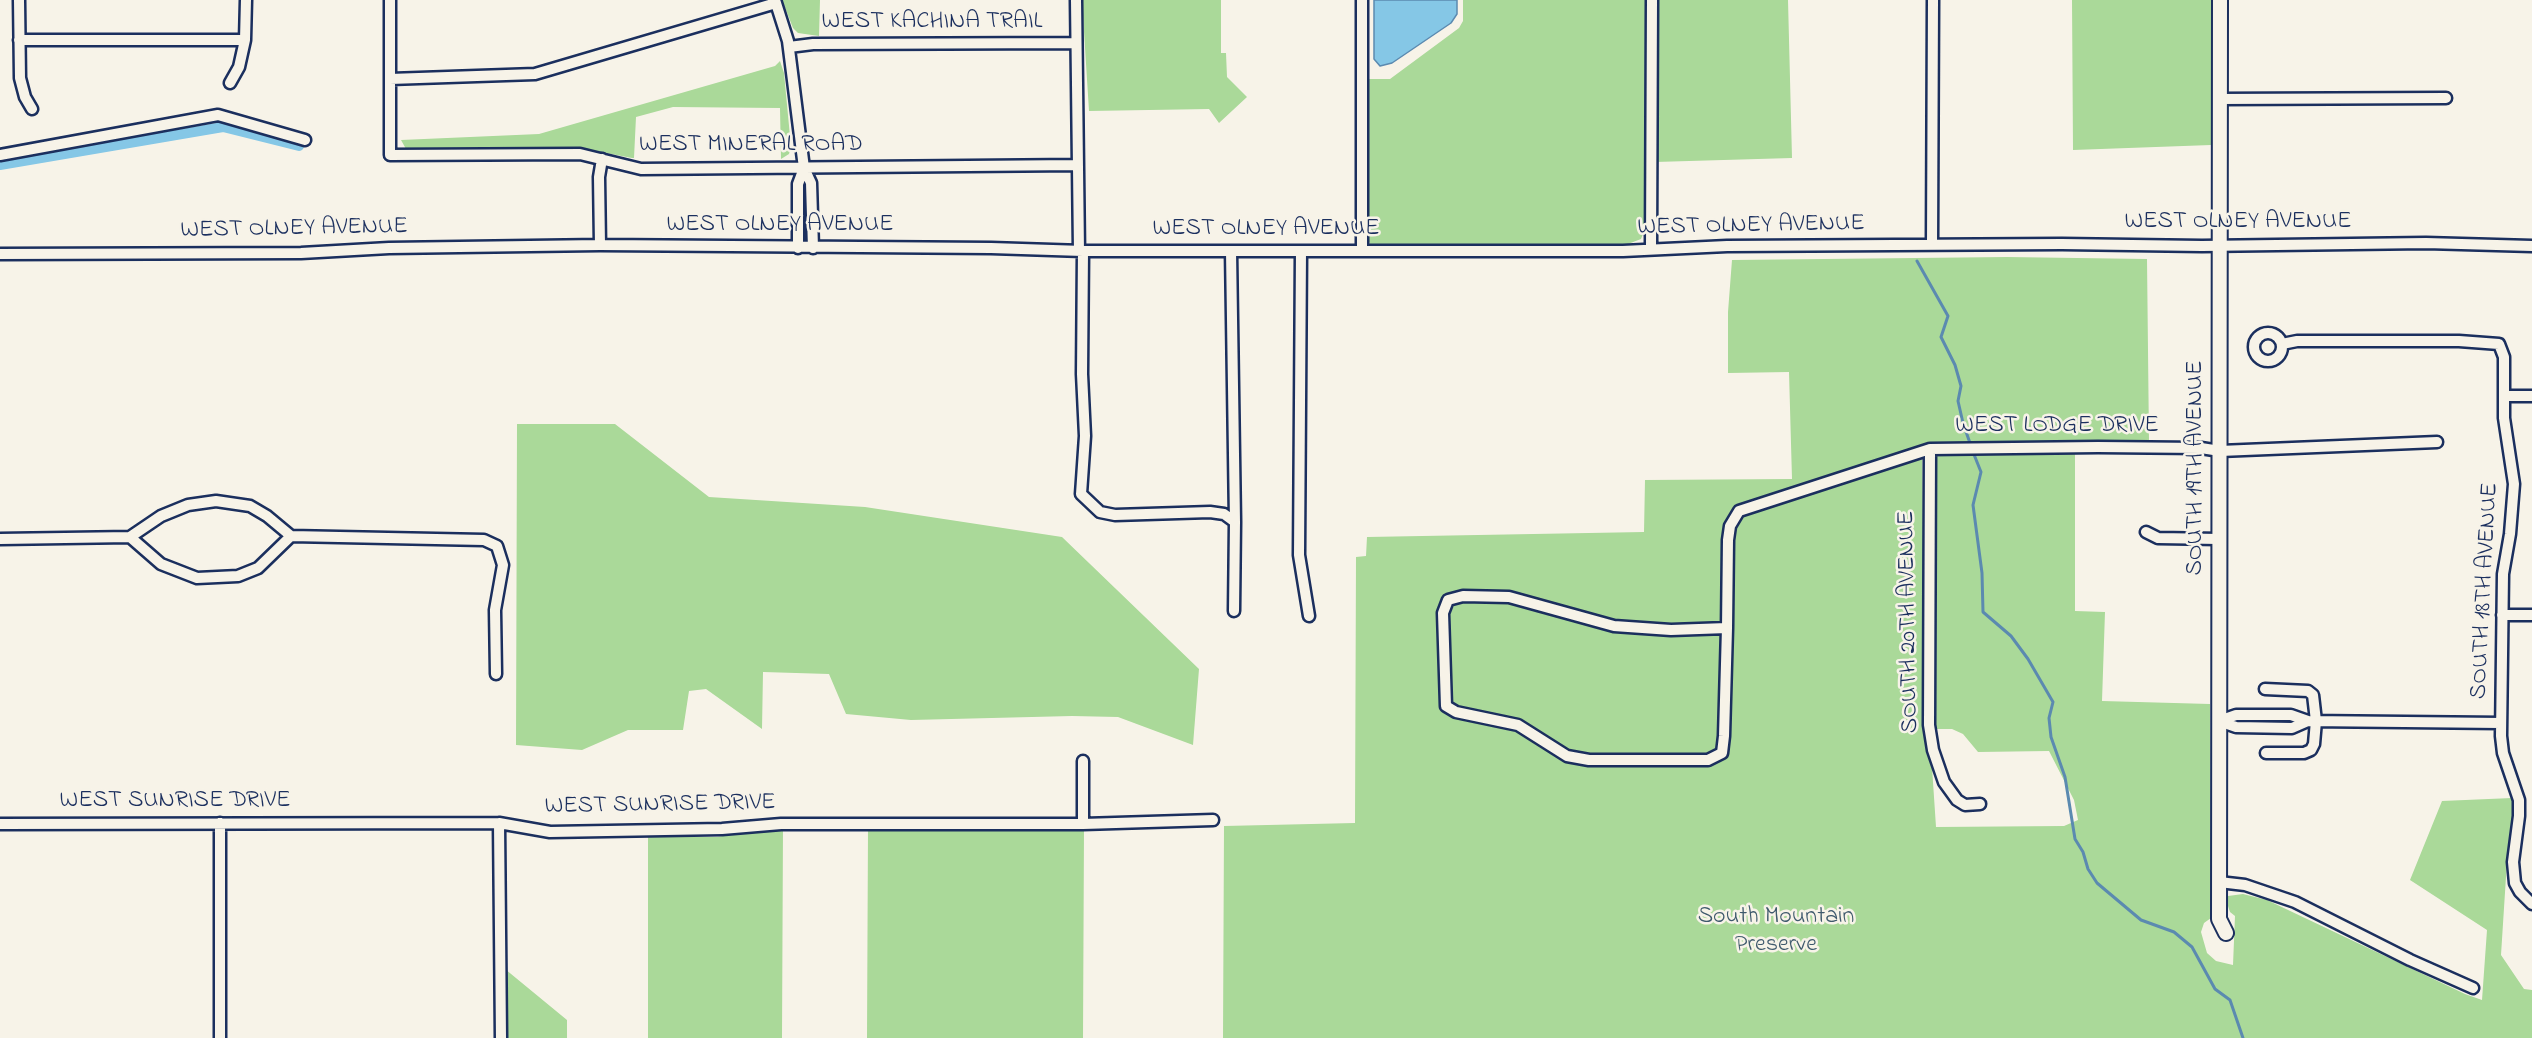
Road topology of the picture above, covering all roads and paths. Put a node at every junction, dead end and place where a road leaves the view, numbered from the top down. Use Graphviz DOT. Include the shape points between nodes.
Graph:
graph roads {
  1 [pos="19,0"];
  2 [pos="246,0"];
  3 [pos="390,0"];
  4 [pos="1076,0"];
  5 [pos="1362,0"];
  6 [pos="1652,0"];
  7 [pos="1933,0"];
  8 [pos="2220,0"];
  9 [pos="775,2"];
  10 [pos="19,40"];
  11 [pos="245,40"];
  12 [pos="1076,43"];
  13 [pos="789,47"];
  14 [pos="390,79"];
  15 [pos="230,82"];
  16 [pos="2220,99"];
  17 [pos="2446,99"];
  18 [pos="32,109"];
  19 [pos="305,140"];
  20 [pos="0,155"];
  21 [pos="602,159"];
  22 [pos="1077,165"];
  23 [pos="804,168"];
  24 [pos="798,204"];
  25 [pos="812,204"];
  26 [pos="2219,244"];
  27 [pos="600,245"];
  28 [pos="1932,245"];
  29 [pos="2532,246"];
  30 [pos="798,248"];
  31 [pos="813,248"];
  32 [pos="1651,249"];
  33 [pos="1081,251"];
  34 [pos="1231,251"];
  35 [pos="1301,251"];
  36 [pos="1362,251"];
  37 [pos="0,254"];
  38 [pos="2282,344"];
  39 [pos="2504,396"];
  40 [pos="2532,396"];
  41 [pos="2437,442"];
  42 [pos="1930,449"];
  43 [pos="2220,451"];
  44 [pos="1235,522"];
  45 [pos="2146,532"];
  46 [pos="291,536"];
  47 [pos="130,537"];
  48 [pos="0,539"];
  49 [pos="2219,539"];
  50 [pos="1234,611"];
  51 [pos="2502,615"];
  52 [pos="2532,615"];
  53 [pos="1309,616"];
  54 [pos="1727,628"];
  55 [pos="496,674"];
  56 [pos="2265,688"];
  57 [pos="2219,721"];
  58 [pos="2312,721"];
  59 [pos="2501,723"];
  60 [pos="2266,753"];
  61 [pos="1083,760"];
  62 [pos="1980,804"];
  63 [pos="1213,820"];
  64 [pos="220,823"];
  65 [pos="499,823"];
  66 [pos="0,824"];
  67 [pos="1083,824"];
  68 [pos="2219,882"];
  69 [pos="2532,904"];
  70 [pos="2226,933"];
  71 [pos="2474,988"];
  72 [pos="220,1038"];
  73 [pos="501,1038"];
  1 -- 10 [label="street"];
  2 -- 11 [label="street"];
  3 -- 14 [label="street"];
  4 -- 12 [label="street"];
  5 -- 36 [label="street"];
  6 -- 32 [label="street"];
  7 -- 28 [label="street"];
  8 -- 16 [label="street, SOUTH 19TH AVENUE"];
  9 -- 13 [label="street"];
  9 -- 14 [label="street" via="535,74"];
  10 -- 11 [label="street"];
  10 -- 18 [label="street" via="20,78"];
  11 -- 15 [label="street" via="239,67"];
  12 -- 13 [label="street, WEST KACHINA TRAIL"];
  12 -- 22 [label="street"];
  13 -- 23 [label="street"];
  14 -- 21 [label="street, WEST MINERAL ROAD" via="390,155 580,154"];
  16 -- 17 [label="street"];
  16 -- 26 [label="street, SOUTH 19TH AVENUE"];
  19 -- 20 [label="street" via="218,115"];
  21 -- 23 [label="street, WEST MINERAL ROAD" via="641,169"];
  21 -- 27 [label="street"];
  22 -- 23 [label="street, WEST MINERAL ROAD"];
  22 -- 33 [label="street"];
  23 -- 24 [label="street" via="798,184"];
  23 -- 25 [label="street" via="811,183"];
  24 -- 25 [label="street"];
  24 -- 30 [label="street"];
  25 -- 31 [label="street"];
  26 -- 28 [label="street, WEST OLNEY AVENUE"];
  26 -- 29 [label="street, WEST OLNEY AVENUE"];
  26 -- 43 [label="street, SOUTH 19TH AVENUE"];
  27 -- 30 [label="street, WEST OLNEY AVENUE"];
  27 -- 37 [label="street, WEST OLNEY AVENUE" via="301,253"];
  28 -- 32 [label="street, WEST OLNEY AVENUE"];
  30 -- 31 [label="street, WEST OLNEY AVENUE"];
  31 -- 33 [label="street, WEST OLNEY AVENUE"];
  32 -- 36 [label="street, WEST OLNEY AVENUE"];
  33 -- 34 [label="street, WEST OLNEY AVENUE"];
  33 -- 44 [label="street" via="1085,436 1081,494 1100,512 1115,515 1210,512 1224,514"];
  34 -- 35 [label="street, WEST OLNEY AVENUE"];
  34 -- 44 [label="street"];
  35 -- 36 [label="street, WEST OLNEY AVENUE"];
  35 -- 53 [label="street" via="1299,555"];
  38 -- 39 [label="street, SOUTH 18TH AVENUE" via="2499,344 2504,357"];
  39 -- 40 [label="street"];
  39 -- 51 [label="street, SOUTH 18TH AVENUE" via="2514,484"];
  41 -- 43 [label="street, WEST LODGE DRIVE"];
  42 -- 43 [label="street, WEST LODGE DRIVE" via="2098,447"];
  42 -- 54 [label="street, WEST LODGE DRIVE" via="1739,511 1728,540"];
  42 -- 62 [label="street, SOUTH 20TH AVENUE" via="1929,725 1944,782 1965,805"];
  43 -- 49 [label="street, SOUTH 19TH AVENUE"];
  44 -- 50 [label="street"];
  45 -- 49 [label="street" via="2158,538"];
  46 -- 47 [label="street" via="250,506 216,501 188,505"];
  46 -- 47 [label="street" via="258,568 238,576 196,578 162,564"];
  46 -- 55 [label="street" via="484,540 497,546 503,565 495,610"];
  47 -- 48 [label="street"];
  49 -- 57 [label="street, SOUTH 19TH AVENUE"];
  51 -- 52 [label="street"];
  51 -- 59 [label="street, SOUTH 18TH AVENUE"];
  54 -- 54 [label="street" via="1722,753 1708,760 1589,760 1567,756 1518,725 1456,712 1446,706 1443,613 1448,600 1463,596 1509,597 1614,626"];
  56 -- 58 [label="street" via="2313,694"];
  57 -- 58 [label="street" via="2236,715 2291,715"];
  57 -- 68 [label="street, SOUTH 19TH AVENUE"];
  58 -- 59 [label="street"];
  58 -- 60 [label="street" via="2314,744 2310,750"];
  59 -- 69 [label="street, SOUTH 18TH AVENUE" via="2503,753 2519,801 2513,862 2515,883"];
  61 -- 67 [label="street"];
  63 -- 67 [label="street, WEST SUNRISE DRIVE"];
  64 -- 65 [label="street, WEST SUNRISE DRIVE"];
  64 -- 66 [label="street, WEST SUNRISE DRIVE"];
  64 -- 72 [label="street"];
  65 -- 67 [label="street, WEST SUNRISE DRIVE" via="550,832 722,830 781,824"];
  65 -- 73 [label="street"];
  68 -- 70 [label="street, SOUTH 19TH AVENUE" via="2220,922"];
  68 -- 71 [label="street" via="2245,885 2295,902"];
}
